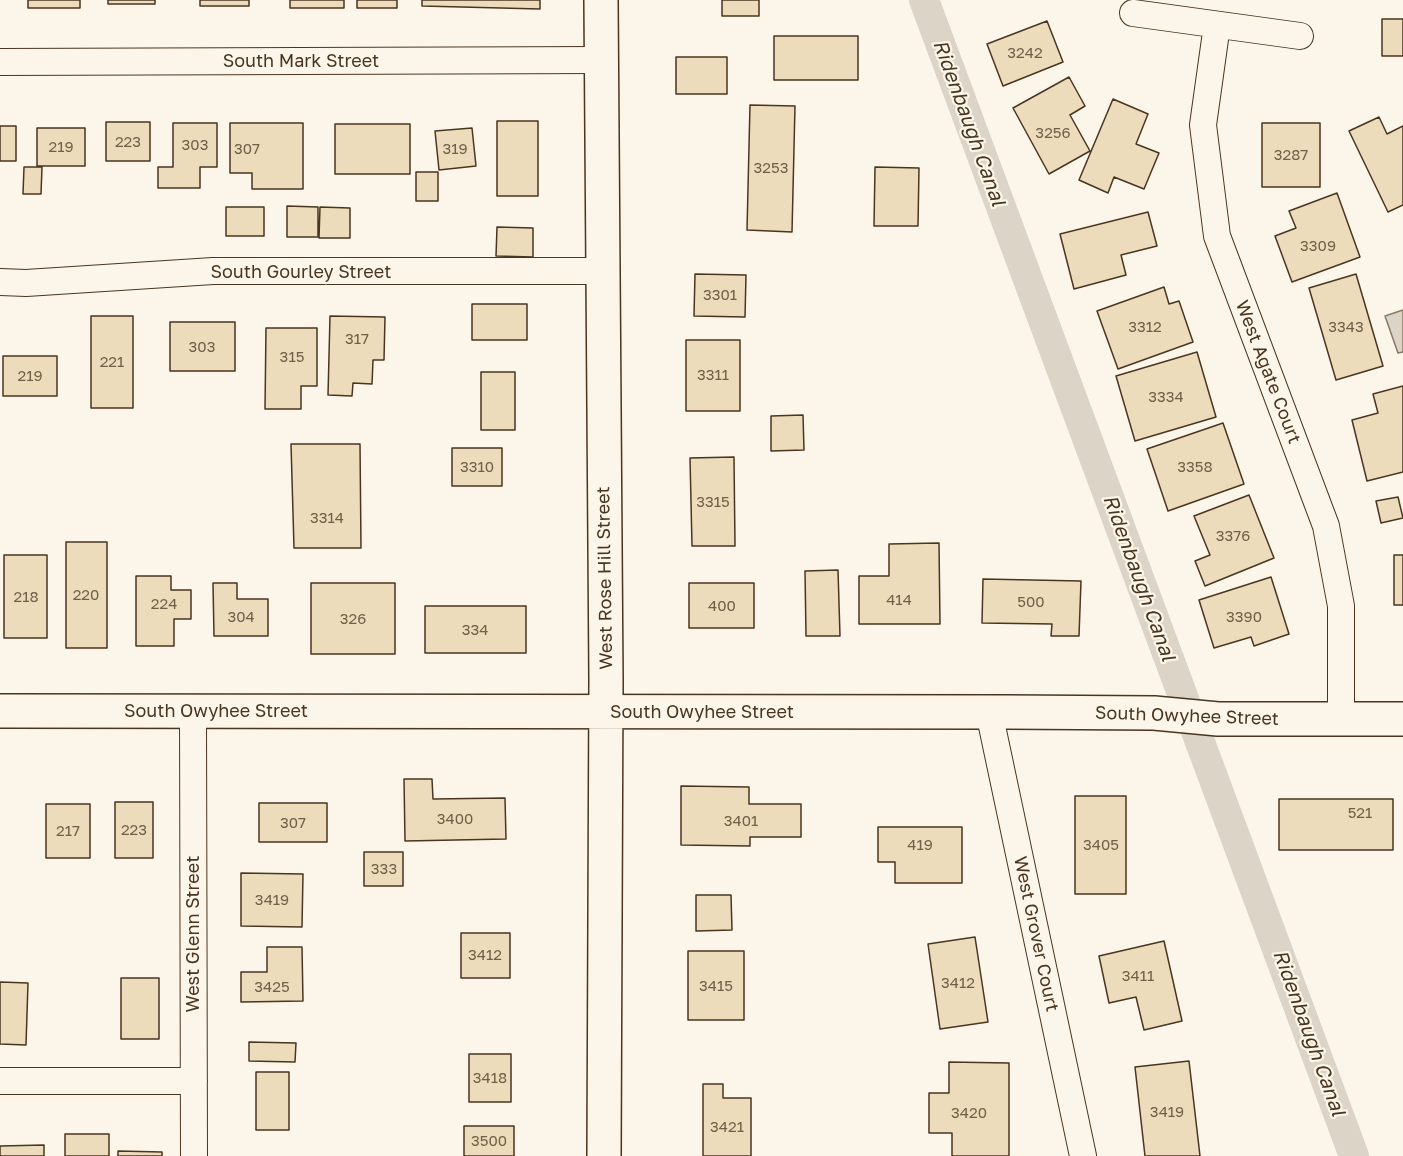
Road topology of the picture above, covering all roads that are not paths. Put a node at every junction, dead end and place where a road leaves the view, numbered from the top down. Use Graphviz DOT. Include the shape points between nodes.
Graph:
graph roads {
  1 [pos="601,0"];
  2 [pos="1133,13"];
  3 [pos="1217,25"];
  4 [pos="1300,36"];
  5 [pos="602,60"];
  6 [pos="0,62"];
  7 [pos="602,272"];
  8 [pos="0,282"];
  9 [pos="0,711"];
  10 [pos="193,711"];
  11 [pos="606,712"];
  12 [pos="989,712"];
  13 [pos="1341,719"];
  14 [pos="1403,719"];
  15 [pos="0,1081"];
  16 [pos="194,1081"];
  17 [pos="194,1156"];
  18 [pos="604,1156"];
  19 [pos="1083,1156"];
  1 -- 5 [label="street, West Rose Hill Street"];
  2 -- 3 [label="street"];
  3 -- 4 [label="street"];
  3 -- 13 [label="street, West Agate Court" via="1203,124 1217,236 1326,526 1341,606"];
  5 -- 6 [label="street, South Mark Street"];
  5 -- 7 [label="street, West Rose Hill Street"];
  7 -- 8 [label="street, South Gourley Street" via="213,271"];
  7 -- 11 [label="street, West Rose Hill Street"];
  9 -- 10 [label="street, South Owyhee Street"];
  10 -- 11 [label="street, South Owyhee Street"];
  10 -- 16 [label="street, West Glenn Street"];
  11 -- 12 [label="street, South Owyhee Street"];
  11 -- 18 [label="street, West Rose Hill Street"];
  12 -- 13 [label="street, South Owyhee Street"];
  12 -- 19 [label="street, West Grover Court"];
  13 -- 14 [label="street, South Owyhee Street"];
  15 -- 16 [label="street"];
  16 -- 17 [label="street, West Glenn Street"];
}
